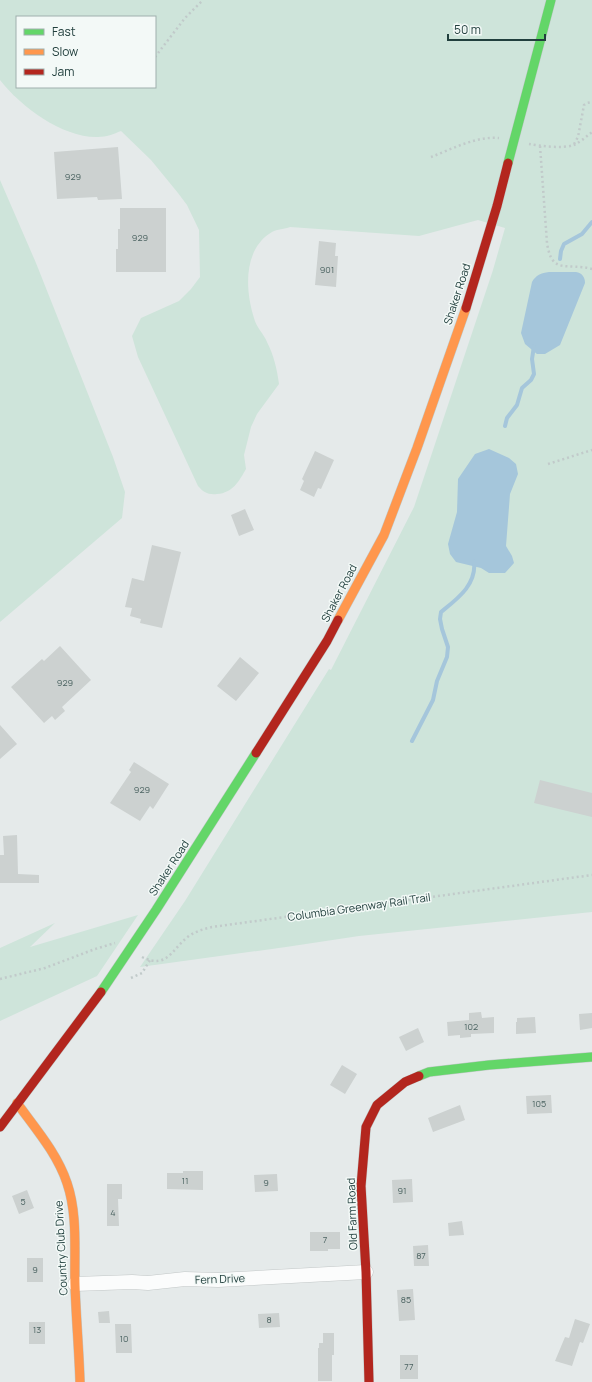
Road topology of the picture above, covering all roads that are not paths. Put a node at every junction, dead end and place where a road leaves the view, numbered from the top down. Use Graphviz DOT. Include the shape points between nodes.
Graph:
graph roads {
  1 [pos="551,0"];
  2 [pos="592,1057"];
  3 [pos="18,1103"];
  4 [pos="0,1127"];
  5 [pos="366,1272"];
  6 [pos="75,1284"];
  7 [pos="80,1382"];
  8 [pos="369,1382"];
  1 -- 3 [label="street, Shaker Road" via="497,206 464,313 384,535 327,641 165,897 106,986"];
  2 -- 5 [label="street, Old Farm Road" via="429,1072 405,1082 377,1105 366,1127 361,1186"];
  3 -- 4 [label="street, Shaker Road"];
  3 -- 6 [label="street, Country Club Drive" via="57,1163 66,1182 72,1208"];
  5 -- 6 [label="street, Fern Drive" via="218,1280 185,1279 148,1283"];
  5 -- 8 [label="street, Old Farm Road"];
  6 -- 7 [label="street, Country Club Drive"];
}
